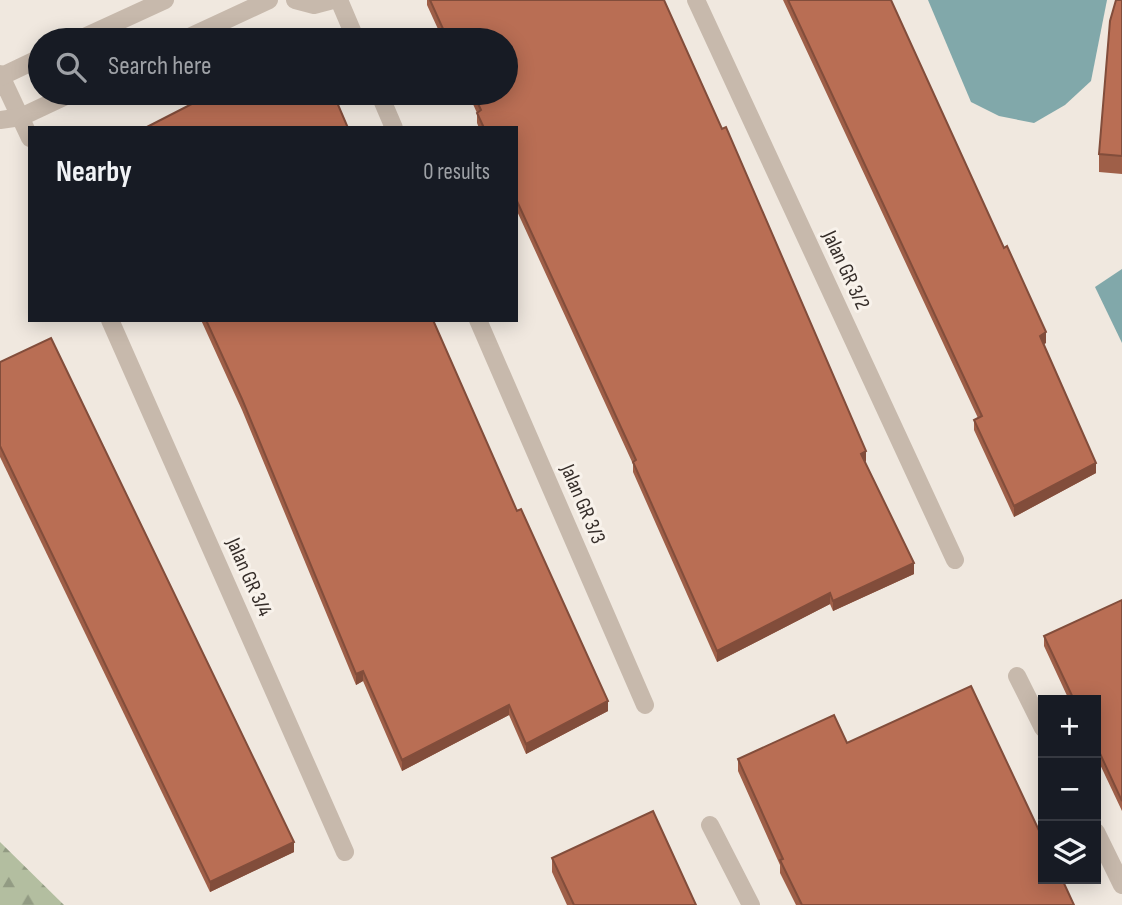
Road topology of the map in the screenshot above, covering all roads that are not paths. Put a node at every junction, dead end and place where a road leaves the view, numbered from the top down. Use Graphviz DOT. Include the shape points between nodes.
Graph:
graph roads {
  1 [pos="165,0"];
  2 [pos="269,0"];
  3 [pos="295,0"];
  4 [pos="333,0"];
  5 [pos="339,0"];
  6 [pos="696,0"];
  7 [pos="104,28"];
  8 [pos="209,28"];
  9 [pos="351,28"];
  10 [pos="28,63"];
  11 [pos="0,76"];
  12 [pos="46,105"];
  13 [pos="384,105"];
  14 [pos="20,117"];
  15 [pos="0,120"];
  16 [pos="393,126"];
  17 [pos="28,134"];
  18 [pos="111,322"];
  19 [pos="479,322"];
  20 [pos="955,559"];
  21 [pos="1017,676"];
  22 [pos="645,705"];
  23 [pos="1038,718"];
  24 [pos="710,825"];
  25 [pos="1101,842"];
  26 [pos="345,852"];
  27 [pos="1122,885"];
  28 [pos="751,905"];
  1 -- 7 [label="street"];
  2 -- 8 [label="street"];
  3 -- 4 [label="street" via="314,5"];
  5 -- 9 [label="street"];
  6 -- 20 [label="street, Jalan GR 3/2"];
  10 -- 11 [label="street"];
  11 -- 14 [label="street"];
  12 -- 14 [label="street"];
  13 -- 16 [label="street"];
  14 -- 15 [label="street"];
  14 -- 17 [label="street"];
  18 -- 26 [label="street, Jalan GR 3/4"];
  19 -- 22 [label="street, Jalan GR 3/3"];
  21 -- 23 [label="street"];
  24 -- 28 [label="street"];
  25 -- 27 [label="street"];
}
